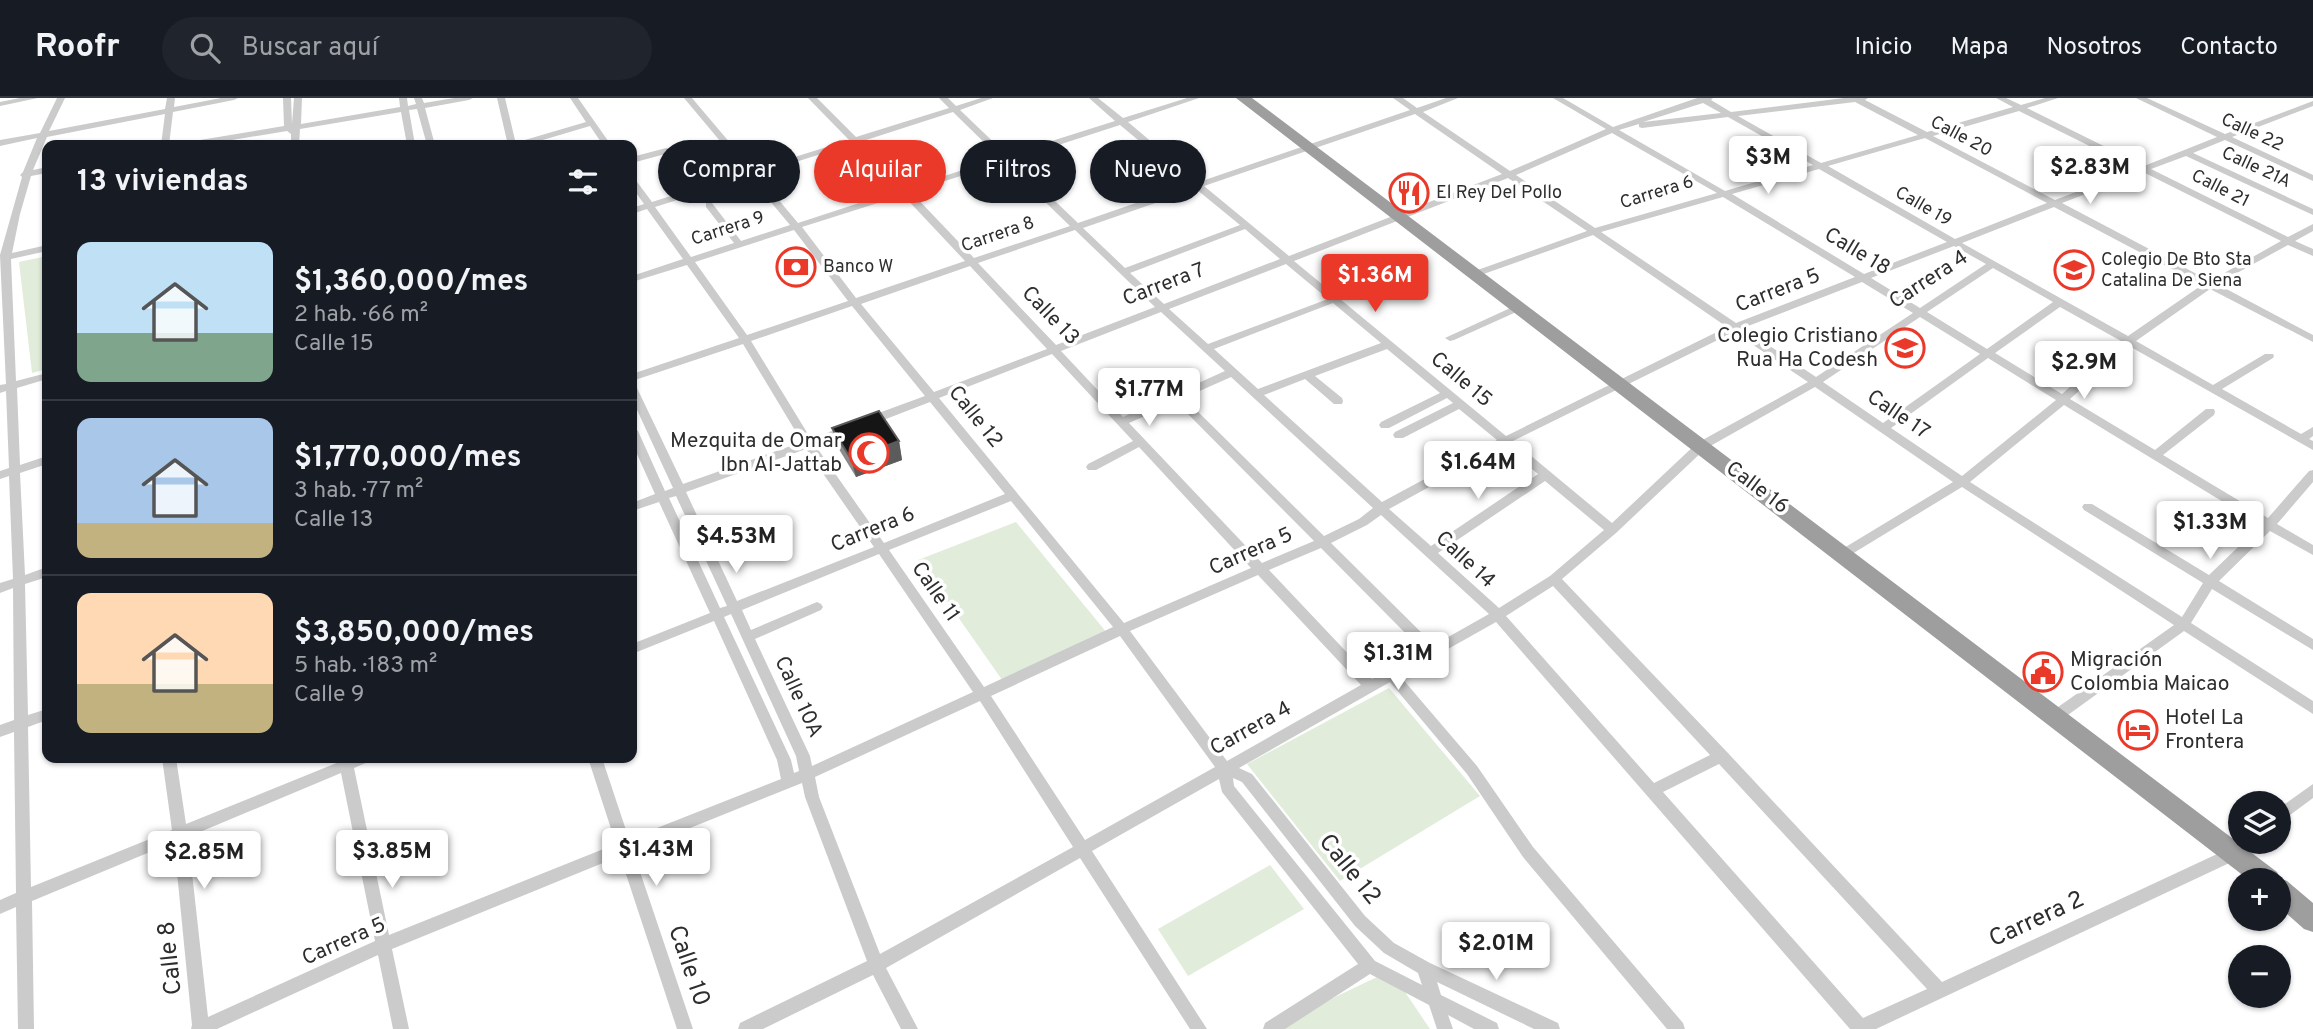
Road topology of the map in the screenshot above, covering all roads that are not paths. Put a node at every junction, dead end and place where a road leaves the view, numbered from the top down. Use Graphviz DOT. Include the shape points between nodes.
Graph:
graph roads {
  1 [pos="34,98"];
  2 [pos="61,98"];
  3 [pos="171,98"];
  4 [pos="234,98"];
  5 [pos="286,98"];
  6 [pos="310,98"];
  7 [pos="404,98"];
  8 [pos="469,98"];
  9 [pos="501,98"];
  10 [pos="589,98"];
  11 [pos="688,98"];
  12 [pos="812,98"];
  13 [pos="943,98"];
  14 [pos="989,98"];
  15 [pos="1093,98"];
  16 [pos="1195,98"];
  17 [pos="1243,98"];
  18 [pos="1397,98"];
  19 [pos="1454,98"];
  20 [pos="1557,98"];
  21 [pos="1856,98"];
  22 [pos="1864,98"];
  23 [pos="2000,98"];
  24 [pos="2054,98"];
  25 [pos="2140,98"];
  26 [pos="298,99"];
  27 [pos="1705,99"];
  28 [pos="575,100"];
  29 [pos="419,102"];
  30 [pos="2313,103"];
  31 [pos="0,104"];
  32 [pos="404,108"];
  33 [pos="955,108"];
  34 [pos="2021,108"];
  35 [pos="169,110"];
  36 [pos="1415,111"];
  37 [pos="1733,114"];
  38 [pos="1120,121"];
  39 [pos="591,123"];
  40 [pos="294,129"];
  41 [pos="1614,129"];
  42 [pos="42,134"];
  43 [pos="1928,136"];
  44 [pos="2224,137"];
  45 [pos="165,140"];
  46 [pos="221,140"];
  47 [pos="295,140"];
  48 [pos="410,140"];
  49 [pos="430,140"];
  50 [pos="512,140"];
  51 [pos="528,140"];
  52 [pos="603,140"];
  53 [pos="723,140"];
  54 [pos="855,140"];
  55 [pos="863,140"];
  56 [pos="989,140"];
  57 [pos="1062,140"];
  58 [pos="1142,140"];
  59 [pos="0,143"];
  60 [pos="1308,148"];
  61 [pos="2185,152"];
  62 [pos="658,153"];
  63 [pos="637,159"];
  64 [pos="1821,166"];
  65 [pos="2143,168"];
  66 [pos="42,171"];
  67 [pos="24,174"];
  68 [pos="1510,174"];
  69 [pos="2313,178"];
  70 [pos="1206,182"];
  71 [pos="637,189"];
  72 [pos="1723,193"];
  73 [pos="1206,195"];
  74 [pos="658,203"];
  75 [pos="776,203"];
  76 [pos="865,203"];
  77 [pos="916,203"];
  78 [pos="1052,203"];
  79 [pos="1146,203"];
  80 [pos="2053,204"];
  81 [pos="709,205"];
  82 [pos="648,206"];
  83 [pos="637,209"];
  84 [pos="2313,212"];
  85 [pos="1399,216"];
  86 [pos="796,226"];
  87 [pos="1245,226"];
  88 [pos="1076,227"];
  89 [pos="2313,227"];
  90 [pos="1596,231"];
  91 [pos="2289,241"];
  92 [pos="1956,243"];
  93 [pos="739,244"];
  94 [pos="42,249"];
  95 [pos="2313,253"];
  96 [pos="3,258"];
  97 [pos="689,260"];
  98 [pos="1284,260"];
  99 [pos="970,262"];
  100 [pos="1993,264"];
  101 [pos="1123,272"];
  102 [pos="1475,274"];
  103 [pos="637,277"];
  104 [pos="1865,279"];
  105 [pos="2207,286"];
  106 [pos="1333,300"];
  107 [pos="853,302"];
  108 [pos="2060,302"];
  109 [pos="1519,307"];
  110 [pos="1162,308"];
  111 [pos="1918,312"];
  112 [pos="1736,327"];
  113 [pos="1450,338"];
  114 [pos="745,339"];
  115 [pos="2313,340"];
  116 [pos="2128,341"];
  117 [pos="1387,345"];
  118 [pos="1207,348"];
  119 [pos="1054,351"];
  120 [pos="1987,354"];
  121 [pos="2269,356"];
  122 [pos="1233,372"];
  123 [pos="1307,375"];
  124 [pos="637,376"];
  125 [pos="42,377"];
  126 [pos="1815,382"];
  127 [pos="1619,383"];
  128 [pos="6,387"];
  129 [pos="2214,389"];
  130 [pos="1256,394"];
  131 [pos="1447,394"];
  132 [pos="1177,397"];
  133 [pos="933,398"];
  134 [pos="637,399"];
  135 [pos="1338,401"];
  136 [pos="2061,401"];
  137 [pos="1460,404"];
  138 [pos="2210,412"];
  139 [pos="1121,422"];
  140 [pos="1385,425"];
  141 [pos="1883,428"];
  142 [pos="2313,431"];
  143 [pos="1399,435"];
  144 [pos="2301,439"];
  145 [pos="637,442"];
  146 [pos="1140,442"];
  147 [pos="1504,442"];
  148 [pos="808,443"];
  149 [pos="1701,446"];
  150 [pos="2313,446"];
  151 [pos="2154,456"];
  152 [pos="42,462"];
  153 [pos="1092,467"];
  154 [pos="15,470"];
  155 [pos="2313,474"];
  156 [pos="0,475"];
  157 [pos="1545,475"];
  158 [pos="1962,482"];
  159 [pos="678,491"];
  160 [pos="662,496"];
  161 [pos="1013,496"];
  162 [pos="637,505"];
  163 [pos="2088,507"];
  164 [pos="1381,508"];
  165 [pos="2269,525"];
  166 [pos="1612,530"];
  167 [pos="1322,542"];
  168 [pos="882,549"];
  169 [pos="2313,551"];
  170 [pos="1430,553"];
  171 [pos="1843,554"];
  172 [pos="1259,569"];
  173 [pos="42,574"];
  174 [pos="1554,579"];
  175 [pos="2211,581"];
  176 [pos="19,582"];
  177 [pos="0,588"];
  178 [pos="817,607"];
  179 [pos="733,608"];
  180 [pos="718,614"];
  181 [pos="1498,615"];
  182 [pos="2184,624"];
  183 [pos="1122,629"];
  184 [pos="747,637"];
  185 [pos="2313,645"];
  186 [pos="637,647"];
  187 [pos="1433,652"];
  188 [pos="1391,676"];
  189 [pos="1371,687"];
  190 [pos="983,695"];
  191 [pos="2313,708"];
  192 [pos="42,716"];
  193 [pos="2056,716"];
  194 [pos="22,723"];
  195 [pos="0,731"];
  196 [pos="1722,756"];
  197 [pos="170,763"];
  198 [pos="341,763"];
  199 [pos="346,763"];
  200 [pos="597,763"];
  201 [pos="1224,768"];
  202 [pos="808,774"];
  203 [pos="789,782"];
  204 [pos="1653,790"];
  205 [pos="2313,790"];
  206 [pos="2291,808"];
  207 [pos="180,832"];
  208 [pos="2228,837"];
  209 [pos="623,847"];
  210 [pos="1086,849"];
  211 [pos="2228,854"];
  212 [pos="2248,854"];
  213 [pos="2259,868"];
  214 [pos="25,896"];
  215 [pos="2291,901"];
  216 [pos="0,907"];
  217 [pos="2313,920"];
  218 [pos="386,944"];
  219 [pos="876,965"];
  220 [pos="1369,966"];
  221 [pos="1424,968"];
  222 [pos="1940,991"];
  223 [pos="1434,1002"];
  224 [pos="26,1029"];
  225 [pos="200,1029"];
  226 [pos="401,1029"];
  227 [pos="685,1029"];
  228 [pos="746,1029"];
  229 [pos="910,1029"];
  230 [pos="1199,1029"];
  231 [pos="1270,1029"];
  232 [pos="1445,1029"];
  233 [pos="1491,1029"];
  234 [pos="1552,1029"];
  235 [pos="1677,1029"];
  236 [pos="1861,1029"];
  1 -- 31 [label="street"];
  2 -- 42 [label="street"];
  3 -- 35 [label="street"];
  4 -- 35 [label="street"];
  5 -- 40 [label="street"];
  6 -- 26 [label="street"];
  7 -- 32 [label="street"];
  8 -- 29 [label="street"];
  9 -- 50 [label="street"];
  10 -- 28 [label="street"];
  11 -- 53 [label="street, Calle 12"];
  12 -- 54 [label="street, Calle 13"];
  13 -- 33 [label="street, Calle 14"];
  14 -- 33 [label="street"];
  15 -- 38 [label="street, Calle 15"];
  16 -- 38 [label="street, Carrera 9"];
  17 -- 60 [label="highway, Calle 16"];
  18 -- 36 [label="street, Calle 17"];
  19 -- 36 [label="street, Carrera 8"];
  20 -- 41 [label="street, Calle 18"];
  21 -- 22 [label="street"];
  21 -- 37 [label="street"];
  21 -- 43 [label="street, Calle 20"];
  23 -- 34 [label="street, Calle 21"];
  24 -- 34 [label="street, Carrera 6"];
  25 -- 44 [label="street, Calle 22"];
  26 -- 40 [label="street"];
  27 -- 37 [label="street, Calle 19"];
  27 -- 41 [label="street, Carrera 7"];
  28 -- 39 [label="street"];
  29 -- 32 [label="street"];
  29 -- 49 [label="street"];
  30 -- 44 [label="street, Carrera 5"];
  32 -- 40 [label="street"];
  32 -- 48 [label="street"];
  33 -- 55 [label="street"];
  33 -- 56 [label="street, Calle 14"];
  34 -- 43 [label="street, Carrera 6"];
  34 -- 65 [label="street, Calle 21"];
  35 -- 42 [label="street"];
  35 -- 45 [label="street"];
  36 -- 60 [label="street, Carrera 8"];
  36 -- 68 [label="street, Calle 17"];
  37 -- 41 [label="street"];
  37 -- 64 [label="street, Calle 19"];
  38 -- 57 [label="street, Carrera 9"];
  38 -- 58 [label="street, Calle 15"];
  39 -- 51 [label="street"];
  39 -- 52 [label="street"];
  40 -- 46 [label="street"];
  40 -- 47 [label="street"];
  41 -- 68 [label="street, Carrera 7"];
  41 -- 72 [label="street, Calle 18"];
  42 -- 59 [label="street"];
  42 -- 67 [label="street"];
  43 -- 64 [label="street, Carrera 6"];
  43 -- 80 [label="street, Calle 20"];
  44 -- 61 [label="street, Carrera 5"];
  44 -- 69 [label="street, Calle 22"];
  60 -- 70 [label="street, Carrera 8"];
  60 -- 85 [label="highway, Calle 16"];
  61 -- 65 [label="street, Carrera 5"];
  61 -- 84 [label="street, Calle 21A"];
  62 -- 63 [label="street"];
  64 -- 72 [label="street, Carrera 6"];
  64 -- 92 [label="street, Calle 19"];
  65 -- 80 [label="street, Carrera 5"];
  65 -- 91 [label="street, Calle 21"];
  66 -- 67 [label="street"];
  67 -- 96 [label="street"];
  68 -- 85 [label="street, Carrera 7"];
  68 -- 90 [label="street, Calle 17"];
  71 -- 82 [label="street, Calle 11"];
  72 -- 90 [label="street, Carrera 6"];
  72 -- 104 [label="street, Calle 18"];
  73 -- 87 [label="street, Calle 15"];
  74 -- 82 [label="street"];
  75 -- 86 [label="street, Calle 12"];
  76 -- 86 [label="street, Carrera 9"];
  77 -- 99 [label="street, Calle 13"];
  78 -- 88 [label="street, Calle 14"];
  79 -- 88 [label="street, Carrera 8"];
  80 -- 92 [label="street, Carrera 5"];
  80 -- 105 [label="street, Calle 20"];
  81 -- 93 [label="street"];
  82 -- 83 [label="street"];
  82 -- 97 [label="street, Calle 11"];
  85 -- 98 [label="street, Carrera 7"];
  85 -- 102 [label="highway, Calle 16"];
  86 -- 93 [label="street, Carrera 9"];
  86 -- 107 [label="street, Calle 12"];
  87 -- 98 [label="street, Calle 15"];
  87 -- 101 [label="street"];
  88 -- 99 [label="street, Carrera 8"];
  88 -- 101 [label="street, Calle 14"];
  89 -- 91 [label="street"];
  90 -- 102 [label="street, Carrera 6"];
  90 -- 112 [label="street, Calle 17"];
  91 -- 95 [label="street, Calle 21"];
  91 -- 105 [label="street"];
  92 -- 100 [label="street, Calle 19"];
  92 -- 104 [label="street, Carrera 5"];
  93 -- 97 [label="street, Carrera 9"];
  94 -- 96 [label="street"];
  96 -- 128 [label="street"];
  97 -- 103 [label="street, Carrera 9"];
  97 -- 114 [label="street, Calle 11"];
  98 -- 106 [label="street, Calle 15"];
  98 -- 110 [label="street, Carrera 7"];
  99 -- 107 [label="street, Carrera 8"];
  99 -- 119 [label="street, Calle 13"];
  100 -- 108 [label="street, Calle 19"];
  100 -- 111 [label="street, Carrera 4"];
  101 -- 110 [label="street, Calle 14"];
  102 -- 109 [label="highway, Calle 16"];
  104 -- 111 [label="street, Calle 18"];
  104 -- 112 [label="street, Carrera 5"];
  105 -- 115 [label="street, Calle 20"];
  105 -- 116 [label="street"];
  106 -- 117 [label="street, Calle 15"];
  106 -- 118 [label="street"];
  107 -- 114 [label="street, Carrera 8"];
  107 -- 133 [label="street, Calle 12"];
  108 -- 116 [label="street, Calle 19"];
  108 -- 120 [label="street"];
  109 -- 113 [label="street"];
  109 -- 127 [label="highway, Calle 16"];
  110 -- 118 [label="street, Calle 14"];
  110 -- 119 [label="street, Carrera 7"];
  111 -- 120 [label="street, Calle 18"];
  111 -- 126 [label="street, Carrera 4"];
  112 -- 126 [label="street, Calle 17"];
  112 -- 127 [label="street, Carrera 5"];
  114 -- 124 [label="street, Carrera 8"];
  114 -- 148 [label="street, Calle 11"];
  116 -- 129 [label="street, Calle 19"];
  116 -- 136 [label="street"];
  117 -- 123 [label="street"];
  117 -- 131 [label="street, Calle 15"];
  118 -- 122 [label="street, Calle 14"];
  119 -- 133 [label="street, Carrera 7"];
  119 -- 139 [label="street, Calle 13"];
  120 -- 136 [label="street, Calle 18"];
  120 -- 141 [label="street"];
  121 -- 129 [label="street"];
  122 -- 130 [label="street, Calle 14"];
  122 -- 132 [label="street"];
  123 -- 130 [label="street"];
  123 -- 135 [label="street"];
  125 -- 128 [label="street"];
  126 -- 141 [label="street, Calle 17"];
  126 -- 149 [label="street, Carrera 4"];
  127 -- 147 [label="street, Carrera 5"];
  127 -- 149 [label="highway, Calle 16"];
  128 -- 154 [label="street"];
  129 -- 144 [label="street, Calle 19"];
  130 -- 164 [label="street, Calle 14"];
  131 -- 137 [label="street, Calle 15"];
  131 -- 140 [label="street"];
  132 -- 139 [label="street"];
  132 -- 167 [label="street"];
  133 -- 148 [label="street, Carrera 7"];
  133 -- 161 [label="street, Calle 12"];
  134 -- 159 [label="street, Calle 10A"];
  136 -- 151 [label="street, Calle 18"];
  136 -- 158 [label="street"];
  137 -- 143 [label="street"];
  137 -- 147 [label="street, Calle 15"];
  138 -- 151 [label="street"];
  139 -- 146 [label="street, Calle 13"];
  141 -- 158 [label="street, Calle 17"];
  142 -- 144 [label="street"];
  144 -- 150 [label="street, Calle 19"];
  145 -- 160 [label="street, Calle 10A"];
  146 -- 153 [label="street"];
  146 -- 172 [label="street, Calle 13"];
  147 -- 157 [label="street, Calle 15"];
  147 -- 164 [label="street, Carrera 5"];
  148 -- 159 [label="street, Carrera 7"];
  148 -- 168 [label="street, Calle 11"];
  149 -- 166 [label="street, Carrera 4"];
  149 -- 171 [label="highway, Calle 16"];
  151 -- 165 [label="street, Calle 18"];
  152 -- 154 [label="street"];
  154 -- 156 [label="street"];
  154 -- 176 [label="street"];
  155 -- 165 [label="street"];
  157 -- 166 [label="street, Calle 15"];
  157 -- 170 [label="street"];
  158 -- 171 [label="street"];
  158 -- 182 [label="street, Calle 17"];
  159 -- 160 [label="street, Carrera 7"];
  159 -- 179 [label="street, Calle 10A"];
  160 -- 162 [label="street, Carrera 7"];
  160 -- 180 [label="street, Calle 10A"];
  161 -- 168 [label="street, Carrera 6"];
  161 -- 183 [label="street, Calle 12"];
  163 -- 175 [label="street"];
  164 -- 167 [label="street, Carrera 5"];
  164 -- 170 [label="street, Calle 14"];
  165 -- 169 [label="street, Calle 18"];
  165 -- 175 [label="street"];
  166 -- 174 [label="street, Carrera 4"];
  167 -- 172 [label="street, Carrera 5"];
  167 -- 187 [label="street"];
  168 -- 179 [label="street, Carrera 6"];
  168 -- 190 [label="street, Calle 11"];
  170 -- 181 [label="street, Calle 14"];
  171 -- 193 [label="highway, Calle 16"];
  172 -- 183 [label="street, Carrera 5"];
  172 -- 189 [label="street, Calle 13"];
  173 -- 176 [label="street"];
  174 -- 181 [label="street, Carrera 4"];
  174 -- 196 [label="street"];
  175 -- 182 [label="street"];
  175 -- 185 [label="street"];
  176 -- 177 [label="street"];
  176 -- 194 [label="street"];
  178 -- 184 [label="street"];
  179 -- 180 [label="street, Carrera 6"];
  179 -- 184 [label="street, Calle 10A"];
  180 -- 186 [label="street, Carrera 6"];
  180 -- 203 [label="street, Calle 10A" via="784,761"];
  181 -- 187 [label="street, Carrera 4"];
  181 -- 204 [label="street, Calle 14"];
  182 -- 191 [label="street, Calle 17"];
  182 -- 193 [label="street"];
  183 -- 190 [label="street, Carrera 5"];
  183 -- 201 [label="street, Calle 12"];
  184 -- 202 [label="street, Calle 10A"];
  187 -- 188 [label="street, Carrera 4"];
  188 -- 189 [label="street, Carrera 4"];
  188 -- 235 [label="street" via="1472,770 1528,852"];
  189 -- 201 [label="street, Carrera 4"];
  190 -- 202 [label="street, Carrera 5"];
  190 -- 210 [label="street, Calle 11"];
  192 -- 194 [label="street"];
  193 -- 208 [label="highway, Calle 16"];
  194 -- 195 [label="street"];
  194 -- 214 [label="street"];
  196 -- 204 [label="street"];
  196 -- 222 [label="street"];
  197 -- 207 [label="street, Calle 8"];
  198 -- 207 [label="street"];
  199 -- 218 [label="street"];
  200 -- 209 [label="street, Calle 10"];
  201 -- 210 [label="street, Carrera 4"];
  201 -- 220 [label="street, Calle 12" via="1227,789"];
  201 -- 221 [label="street, Calle 12" via="1247,778 1360,921 1390,948"];
  202 -- 203 [label="street, Carrera 5"];
  202 -- 219 [label="street, Calle 10A" via="812,797"];
  203 -- 209 [label="street, Carrera 5"];
  204 -- 236 [label="street, Calle 14"];
  205 -- 206 [label="street"];
  207 -- 214 [label="street"];
  207 -- 225 [label="street, Calle 8"];
  209 -- 218 [label="street, Carrera 5"];
  209 -- 227 [label="street, Calle 10"];
  210 -- 219 [label="street, Carrera 4"];
  210 -- 230 [label="street, Calle 11"];
  211 -- 222 [label="street, Carrera 2"];
  212 -- 213 [label="highway, Calle 16"];
  214 -- 216 [label="street"];
  214 -- 224 [label="street"];
  215 -- 217 [label="highway"];
  218 -- 225 [label="street, Carrera 5"];
  218 -- 226 [label="street"];
  219 -- 228 [label="street, Carrera 4"];
  219 -- 229 [label="street, Calle 10A"];
  220 -- 223 [label="street, Calle 12"];
  220 -- 231 [label="street"];
  221 -- 223 [label="street"];
  221 -- 234 [label="street"];
  222 -- 236 [label="street, Carrera 2"];
  223 -- 232 [label="street"];
  223 -- 233 [label="street"];
}
